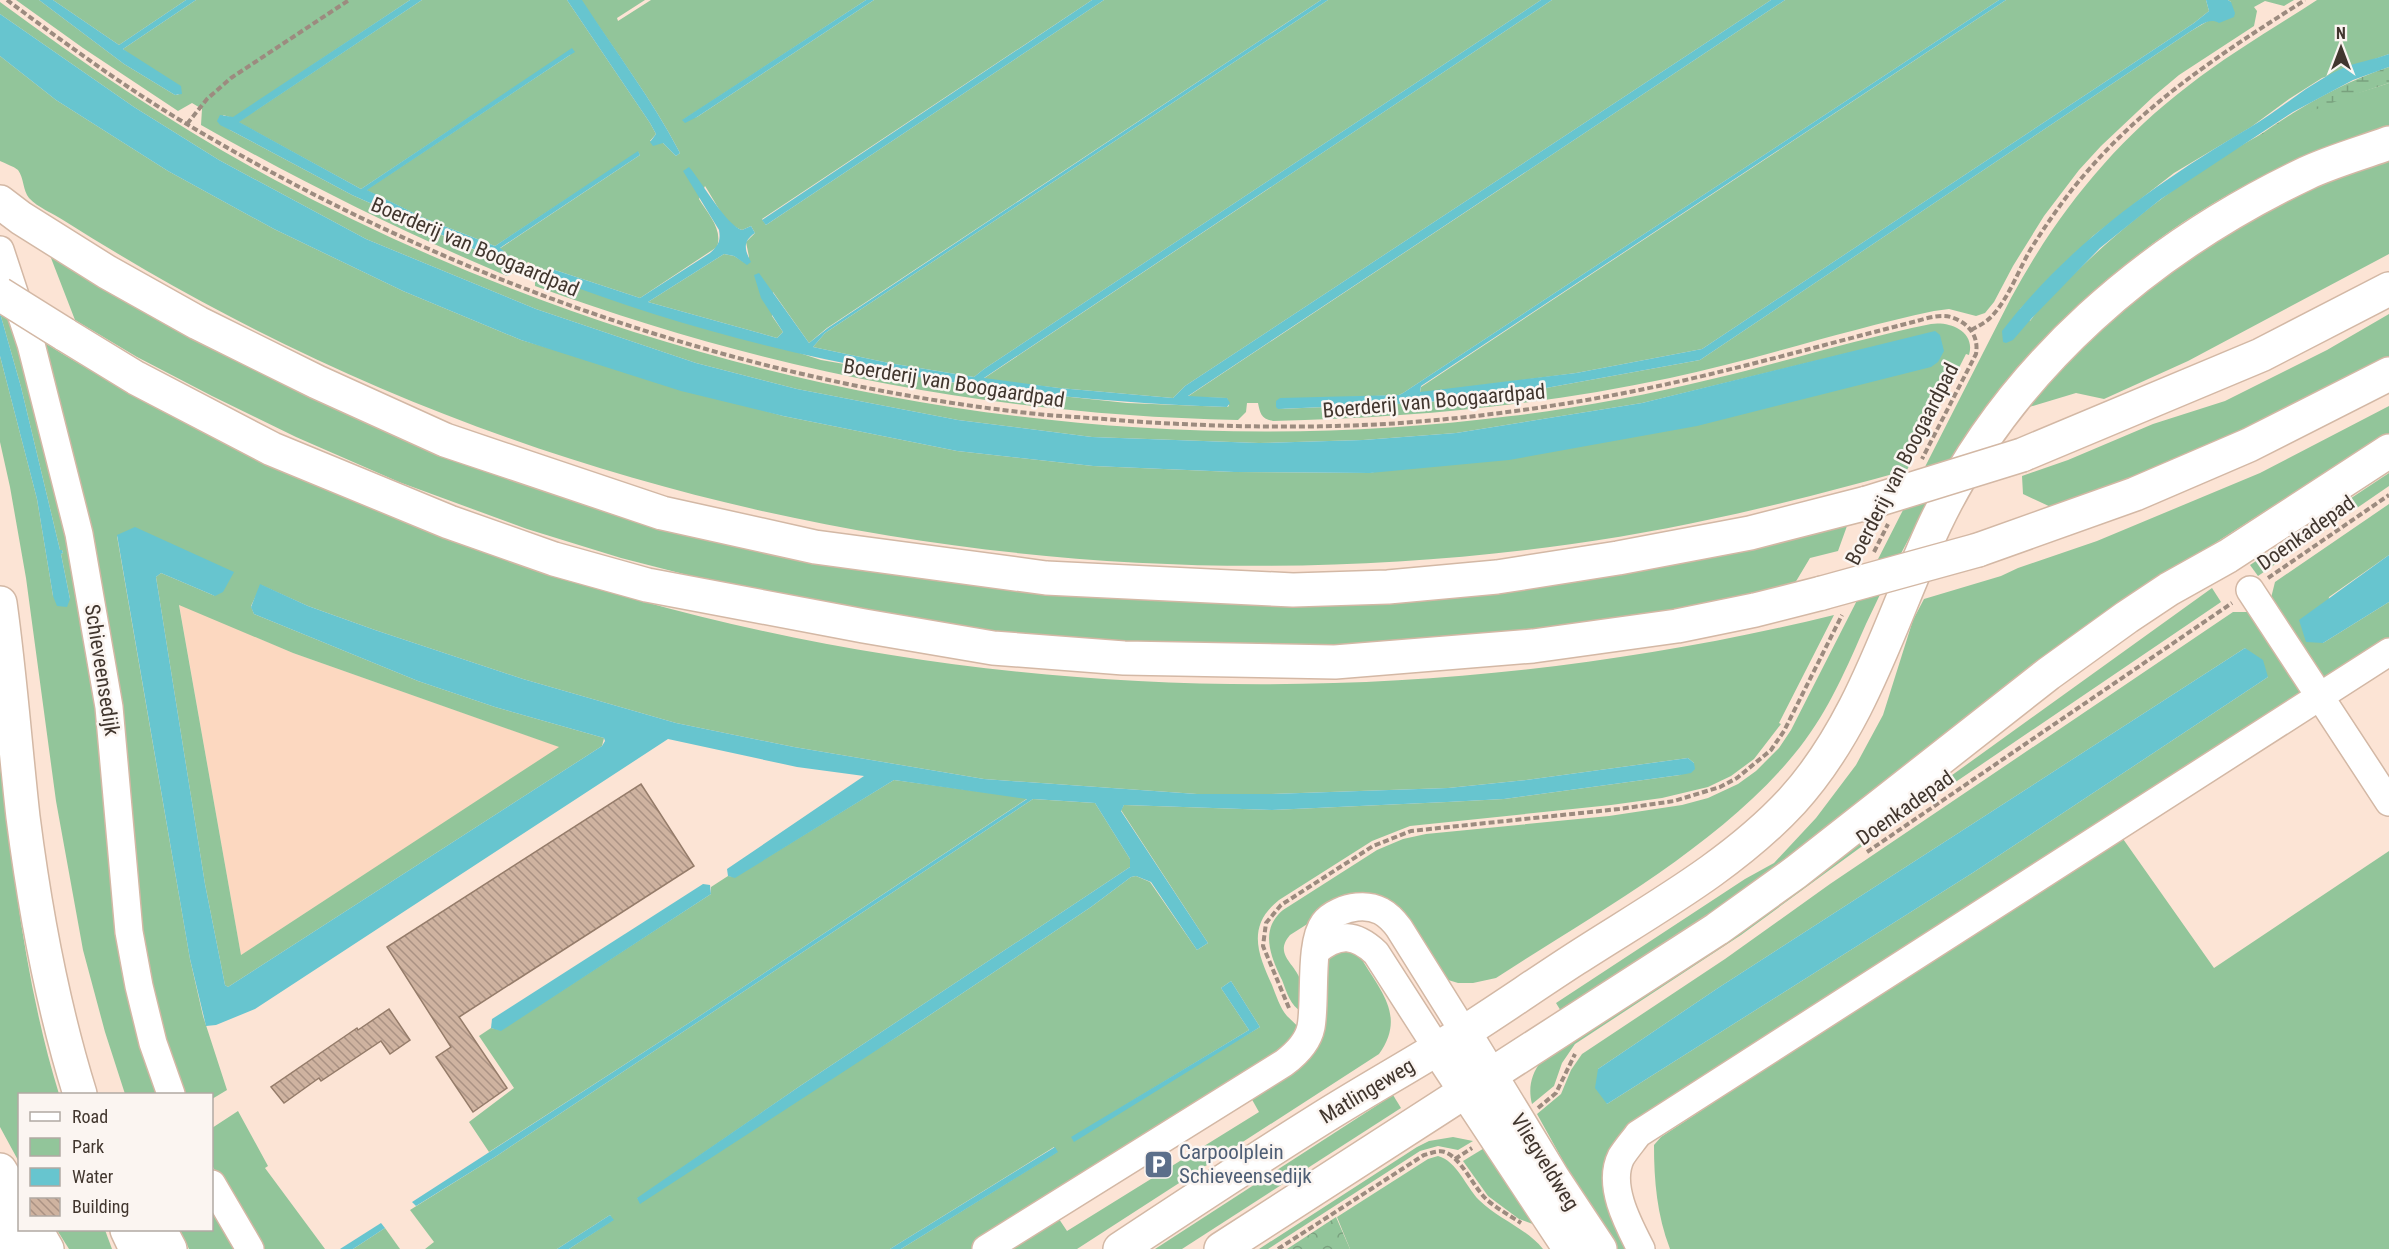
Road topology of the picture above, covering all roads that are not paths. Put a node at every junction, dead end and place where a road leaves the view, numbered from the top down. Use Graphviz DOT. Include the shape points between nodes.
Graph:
graph roads {
  1 [pos="2389,143"];
  2 [pos="11,210"];
  3 [pos="0,250"];
  4 [pos="2389,289"];
  5 [pos="0,294"];
  6 [pos="2389,374"];
  7 [pos="2389,451"];
  8 [pos="2250,590"];
  9 [pos="0,603"];
  10 [pos="2389,652"];
  11 [pos="2320,696"];
  12 [pos="2389,802"];
  13 [pos="1316,951"];
  14 [pos="60,1030"];
  15 [pos="1451,1040"];
  16 [pos="1478,1084"];
  17 [pos="79,1093"];
  18 [pos="91,1093"];
  19 [pos="170,1093"];
  20 [pos="1506,1128"];
  21 [pos="0,1170"];
  22 [pos="213,1186"];
  23 [pos="18,1200"];
  24 [pos="0,1207"];
  25 [pos="37,1231"];
  26 [pos="127,1231"];
  27 [pos="161,1231"];
  28 [pos="16,1249"];
  29 [pos="47,1249"];
  30 [pos="136,1249"];
  31 [pos="170,1249"];
  32 [pos="250,1249"];
  33 [pos="986,1249"];
  34 [pos="1120,1249"];
  35 [pos="1221,1249"];
  36 [pos="1570,1249"];
  37 [pos="1600,1249"];
  38 [pos="1641,1249"];
  1 -- 15 [label="main road, Matlingeweg" via="2311,171 2248,203 2168,253 2114,295 2027,383 1974,455 1938,518 1854,710 1838,740 1790,802 1708,872"];
  2 -- 4 [label="main road, bridge" via="198,323 317,382 445,440 662,513 815,547 1046,578 1293,590 1497,578 1880,509 2143,407 2261,355"];
  3 -- 19 [label="street, Schieveensedijk" via="31,345 79,534 110,716 131,940 151,1033"];
  5 -- 6 [label="main road, bridge" via="136,378 272,449 449,522 554,559 647,585 864,626 993,648 1124,658 1335,662 1533,646 1833,600 2135,494 2239,450"];
  7 -- 16 [label="main road" via="2127,617 1770,891"];
  8 -- 11 [label="street"];
  9 -- 14 [label="main road" via="38,919"];
  10 -- 11 [label="street"];
  11 -- 12 [label="street"];
  11 -- 38 [label="street" via="1638,1134 1620,1159 1617,1184 1624,1216"];
  13 -- 15 [label="street" via="1340,938 1364,942"];
  13 -- 15 [label="street" via="1324,923 1333,916 1359,907 1383,911 1400,928"];
  13 -- 33 [label="street" via="1311,1029 1296,1053"];
  14 -- 17 [label="main road"];
  14 -- 18 [label="main road"];
  15 -- 16 [label="main road, Vliegveldweg"];
  15 -- 34 [label="main road, Matlingeweg" via="1317,1121"];
  16 -- 20 [label="main road, Vliegveldweg"];
  16 -- 35 [label="main road"];
  20 -- 36 [label="main road, Vliegveldweg"];
  20 -- 37 [label="main road, Vliegveldweg" via="1553,1178"];
  21 -- 23 [label="main road"];
  22 -- 32 [label="street"];
  24 -- 28 [label="main road"];
  25 -- 29 [label="main road"];
  26 -- 30 [label="main road"];
  27 -- 31 [label="main road"];
}
